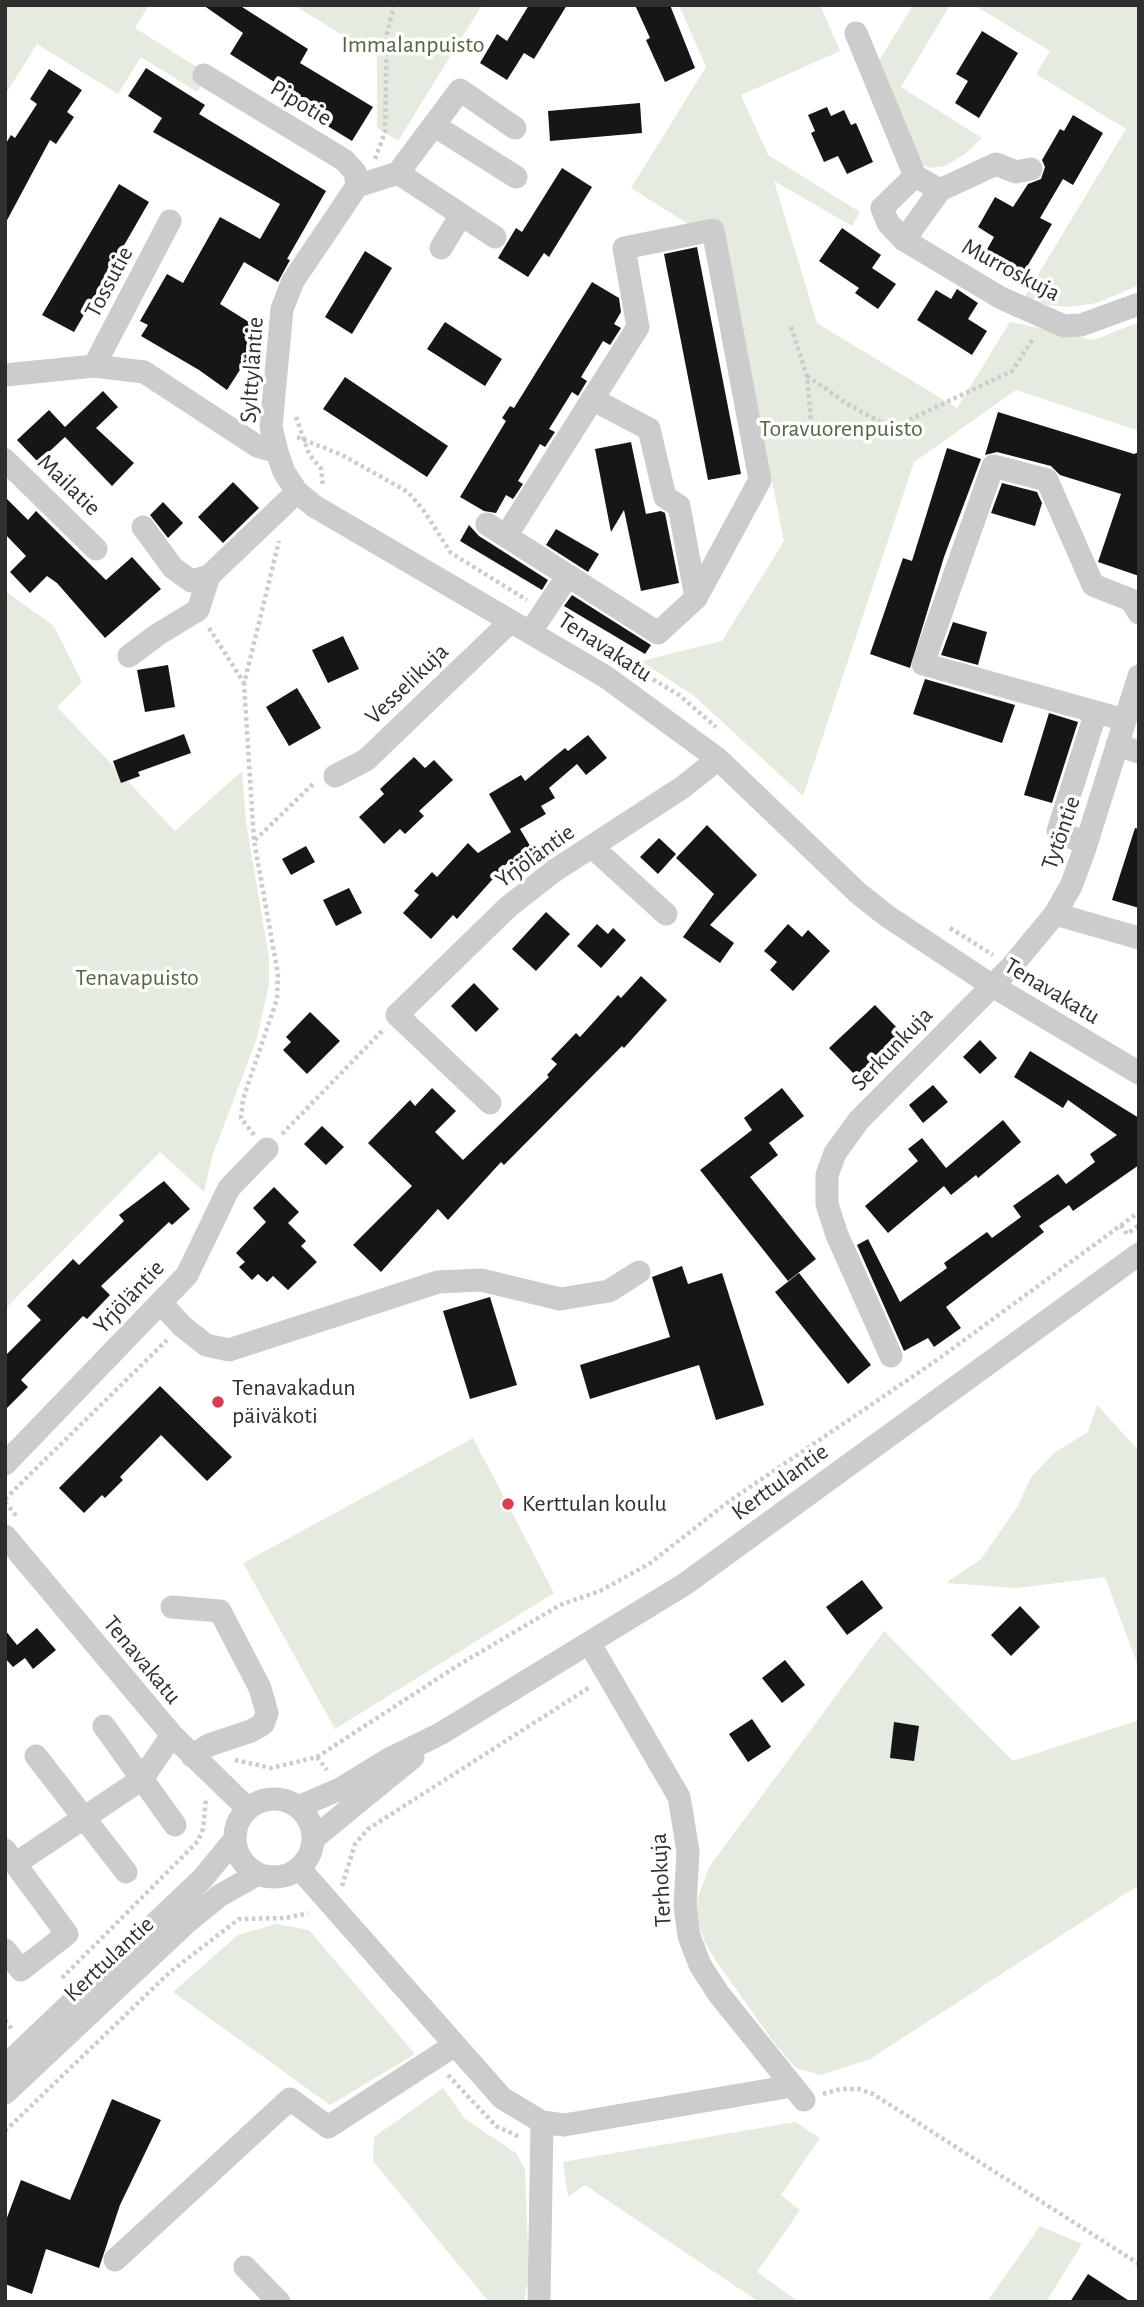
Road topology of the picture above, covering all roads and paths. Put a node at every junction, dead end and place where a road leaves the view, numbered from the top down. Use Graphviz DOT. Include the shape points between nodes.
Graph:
graph roads {
  1 [pos="394,5"];
  2 [pos="856,33"];
  3 [pos="204,75"];
  4 [pos="435,126"];
  5 [pos="515,128"];
  6 [pos="1031,169"];
  7 [pos="915,176"];
  8 [pos="388,177"];
  9 [pos="516,177"];
  10 [pos="357,187"];
  11 [pos="940,190"];
  12 [pos="461,215"];
  13 [pos="170,221"];
  14 [pos="495,237"];
  15 [pos="904,240"];
  16 [pos="441,247"];
  17 [pos="1139,304"];
  18 [pos="1046,318"];
  19 [pos="791,327"];
  20 [pos="94,366"];
  21 [pos="5,375"];
  22 [pos="807,376"];
  23 [pos="592,400"];
  24 [pos="297,409"];
  25 [pos="811,422"];
  26 [pos="277,452"];
  27 [pos="5,460"];
  28 [pos="305,499"];
  29 [pos="143,527"];
  30 [pos="288,531"];
  31 [pos="96,549"];
  32 [pos="209,576"];
  33 [pos="567,577"];
  34 [pos="696,598"];
  35 [pos="198,610"];
  36 [pos="1139,614"];
  37 [pos="521,626"];
  38 [pos="130,656"];
  39 [pos="1139,676"];
  40 [pos="244,684"];
  41 [pos="1096,712"];
  42 [pos="1125,720"];
  43 [pos="1128,749"];
  44 [pos="718,758"];
  45 [pos="335,776"];
  46 [pos="254,841"];
  47 [pos="1086,844"];
  48 [pos="592,848"];
  49 [pos="666,914"];
  50 [pos="1055,914"];
  51 [pos="1139,938"];
  52 [pos="991,985"];
  53 [pos="1139,1073"];
  54 [pos="490,1103"];
  55 [pos="267,1149"];
  56 [pos="1138,1213"];
  57 [pos="1121,1225"];
  58 [pos="1139,1225"];
  59 [pos="1139,1254"];
  60 [pos="639,1272"];
  61 [pos="161,1303"];
  62 [pos="891,1356"];
  63 [pos="5,1464"];
  64 [pos="5,1536"];
  65 [pos="172,1607"];
  66 [pos="590,1644"];
  67 [pos="104,1726"];
  68 [pos="440,1734"];
  69 [pos="172,1735"];
  70 [pos="36,1756"];
  71 [pos="192,1756"];
  72 [pos="240,1763"];
  73 [pos="142,1779"];
  74 [pos="206,1798"];
  75 [pos="298,1807"];
  76 [pos="248,1809"];
  77 [pos="84,1818"];
  78 [pos="175,1825"];
  79 [pos="235,1839"];
  80 [pos="313,1839"];
  81 [pos="10,1857"];
  82 [pos="299,1868"];
  83 [pos="125,1872"];
  84 [pos="258,1874"];
  85 [pos="5,1950"];
  86 [pos="57,1982"];
  87 [pos="5,2020"];
  88 [pos="21,2020"];
  89 [pos="455,2045"];
  90 [pos="5,2066"];
  91 [pos="5,2093"];
  92 [pos="798,2093"];
  93 [pos="542,2122"];
  94 [pos="115,2260"];
  95 [pos="1139,2264"];
  96 [pos="245,2267"];
  97 [pos="279,2302"];
  98 [pos="539,2302"];
  1 -- 8 [label="path" via="387,34 385,132 375,157"];
  2 -- 7 [label="street"];
  3 -- 10 [label="street, Pipotie" via="344,160 355,172"];
  4 -- 5 [label="street" via="460,90"];
  4 -- 8 [label="street"];
  4 -- 9 [label="street"];
  6 -- 11 [label="street" via="1016,172 996,164"];
  7 -- 11 [label="street"];
  7 -- 15 [label="street" via="882,208 888,223"];
  8 -- 10 [label="street"];
  8 -- 12 [label="street"];
  10 -- 26 [label="street, Sylttyläntie" via="293,281 282,309 271,427"];
  11 -- 15 [label="street"];
  12 -- 14 [label="street"];
  12 -- 16 [label="street"];
  13 -- 20 [label="street, Tossutie"];
  15 -- 18 [label="street, Murroskuja" via="1001,298"];
  17 -- 18 [label="street, Murroskuja" via="1082,325 1063,326"];
  18 -- 22 [label="path" via="1012,371 892,428"];
  19 -- 22 [label="path"];
  20 -- 21 [label="street"];
  20 -- 26 [label="street" via="144,372 257,446"];
  22 -- 25 [label="path"];
  23 -- 33 [label="street" via="497,530"];
  23 -- 34 [label="street" via="649,429 665,497 679,506"];
  23 -- 34 [label="street" via="638,327 624,248 713,230 760,480"];
  24 -- 28 [label="path" via="296,422 324,484"];
  26 -- 28 [label="street" via="284,472"];
  27 -- 31 [label="street, Mailatie"];
  28 -- 32 [label="street"];
  28 -- 37 [label="street, Tenavakatu"];
  29 -- 32 [label="street" via="173,568 191,581"];
  30 -- 40 [label="path" via="279,540"];
  32 -- 35 [label="street"];
  33 -- 34 [label="street" via="658,633"];
  33 -- 37 [label="street, Vesselikuja"];
  35 -- 38 [label="street"];
  35 -- 40 [label="path"];
  36 -- 41 [label="street" via="1131,600 1093,585 1047,480 993,466 923,664"];
  37 -- 44 [label="street, Tenavakatu" via="606,677"];
  37 -- 45 [label="street, Vesselikuja" via="366,760"];
  39 -- 42 [label="street, Tytöntie"];
  40 -- 46 [label="path"];
  41 -- 42 [label="street"];
  41 -- 47 [label="street" via="1058,831"];
  42 -- 43 [label="street, Tytöntie"];
  43 -- 47 [label="street, Tytöntie"];
  44 -- 48 [label="street, Yrjöläntie"];
  44 -- 52 [label="street, Tenavakatu" via="858,893"];
  45 -- 46 [label="path" via="314,783"];
  46 -- 55 [label="path" via="278,986 241,1118"];
  47 -- 50 [label="street, Tytöntie"];
  48 -- 49 [label="street"];
  48 -- 54 [label="street, Yrjöläntie" via="508,907 397,1015"];
  50 -- 51 [label="street"];
  50 -- 52 [label="street, Tytöntie"];
  52 -- 53 [label="street, Tenavakatu"];
  52 -- 62 [label="street, Serkunkuja" via="859,1120 835,1153 827,1175 827,1204"];
  55 -- 61 [label="street, Yrjöläntie" via="229,1188 187,1275"];
  56 -- 57 [label="path"];
  57 -- 58 [label="path" via="1127,1234"];
  57 -- 72 [label="path" via="916,1375 728,1502 649,1564 600,1591 561,1605 317,1756 287,1767"];
  59 -- 66 [label="street, Kerttulantie" via="685,1584"];
  60 -- 61 [label="street" via="609,1291 560,1299 481,1280 438,1282 229,1350 206,1345"];
  61 -- 63 [label="street, Yrjöläntie"];
  64 -- 69 [label="street, Tenavakatu"];
  65 -- 71 [label="street" via="220,1611 260,1689 267,1713 263,1724 251,1731"];
  66 -- 68 [label="street, Kerttulantie"];
  66 -- 92 [label="street, Terhokuja" via="679,1797 688,1851 685,1906 689,1936 700,1965"];
  67 -- 73 [label="street"];
  68 -- 75 [label="street, Kerttulantie"];
  68 -- 80 [label="street, Kerttulantie"];
  69 -- 71 [label="street, Tenavakatu"];
  69 -- 73 [label="street"];
  70 -- 77 [label="street"];
  71 -- 76 [label="street, Tenavakatu"];
  73 -- 77 [label="street"];
  73 -- 78 [label="street"];
  74 -- 86 [label="path" via="198,1841"];
  75 -- 76 [label="street" via="275,1799"];
  75 -- 80 [label="street" via="308,1818"];
  76 -- 79 [label="street" via="240,1818"];
  77 -- 81 [label="street"];
  77 -- 83 [label="street"];
  79 -- 84 [label="street" via="242,1860"];
  79 -- 90 [label="street, Kerttulantie" via="203,1878"];
  80 -- 82 [label="street" via="307,1860"];
  81 -- 85 [label="street" via="67,1934 21,1970"];
  82 -- 84 [label="street" via="279,1877"];
  82 -- 89 [label="street"];
  84 -- 91 [label="street, Kerttulantie" via="219,1896 187,1922"];
  87 -- 88 [label="path" via="12,2029"];
  89 -- 93 [label="street" via="502,2098"];
  89 -- 94 [label="street" via="328,2127 290,2099"];
  92 -- 93 [label="street" via="564,2125"];
  92 -- 95 [label="path" via="840,2088 873,2094"];
  93 -- 98 [label="street"];
  96 -- 97 [label="street"];
}
